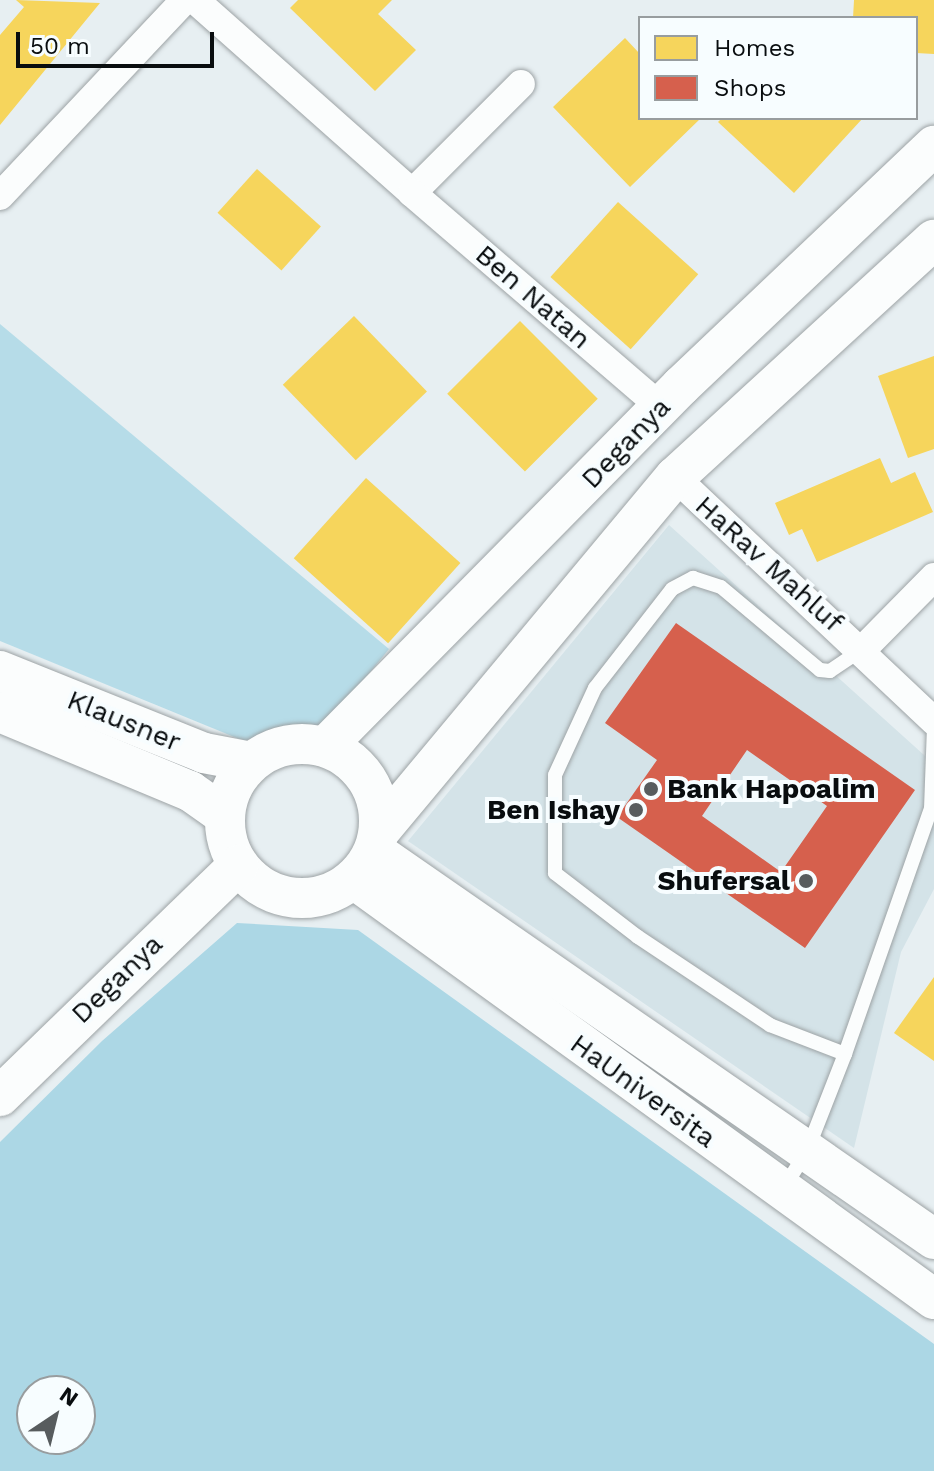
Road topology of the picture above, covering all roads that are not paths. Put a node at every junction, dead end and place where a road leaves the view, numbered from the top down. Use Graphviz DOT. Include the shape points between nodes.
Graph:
graph roads {
  1 [pos="185,0"];
  2 [pos="195,0"];
  3 [pos="521,84"];
  4 [pos="934,146"];
  5 [pos="412,193"];
  6 [pos="0,196"];
  7 [pos="934,240"];
  8 [pos="654,401"];
  9 [pos="675,477"];
  10 [pos="934,577"];
  11 [pos="863,649"];
  12 [pos="0,671"];
  13 [pos="0,712"];
  14 [pos="934,724"];
  15 [pos="325,747"];
  16 [pos="251,762"];
  17 [pos="224,815"];
  18 [pos="369,854"];
  19 [pos="238,865"];
  20 [pos="845,1054"];
  21 [pos="0,1096"];
  22 [pos="807,1151"];
  23 [pos="781,1193"];
  24 [pos="934,1239"];
  25 [pos="934,1299"];
  1 -- 6 [label="street"];
  2 -- 5 [label="street, Ben Natan"];
  3 -- 5 [label="street"];
  4 -- 15 [label="street, Deganya" via="681,386"];
  5 -- 8 [label="street, Ben Natan"];
  7 -- 9 [label="street"];
  9 -- 11 [label="street, HaRav Mahluf"];
  9 -- 18 [label="street"];
  10 -- 11 [label="street, HaRav Mahluf"];
  11 -- 14 [label="street, HaRav Mahluf"];
  11 -- 20 [label="lane" via="830,671 820,670 721,587 693,578 672,589 595,688 555,775 555,873 638,937 770,1025"];
  12 -- 16 [label="street, Klausner" via="204,753"];
  13 -- 17 [label="street, Klausner" via="190,791"];
  14 -- 20 [label="lane" via="931,809"];
  15 -- 16 [label="street" via="286,746"];
  15 -- 18 [label="street" via="350,760 368,780 378,806"];
  16 -- 17 [label="street" via="234,784"];
  17 -- 19 [label="street" via="227,842"];
  18 -- 19 [label="street" via="334,892 308,898 281,896 257,884"];
  18 -- 22 [label="street, HaUniversita"];
  18 -- 23 [label="street, HaUniversita"];
  19 -- 21 [label="street, Deganya"];
  20 -- 22 [label="lane"];
  22 -- 23 [label="lane"];
  22 -- 24 [label="street, HaUniversita"];
  23 -- 25 [label="street, HaUniversita"];
}
